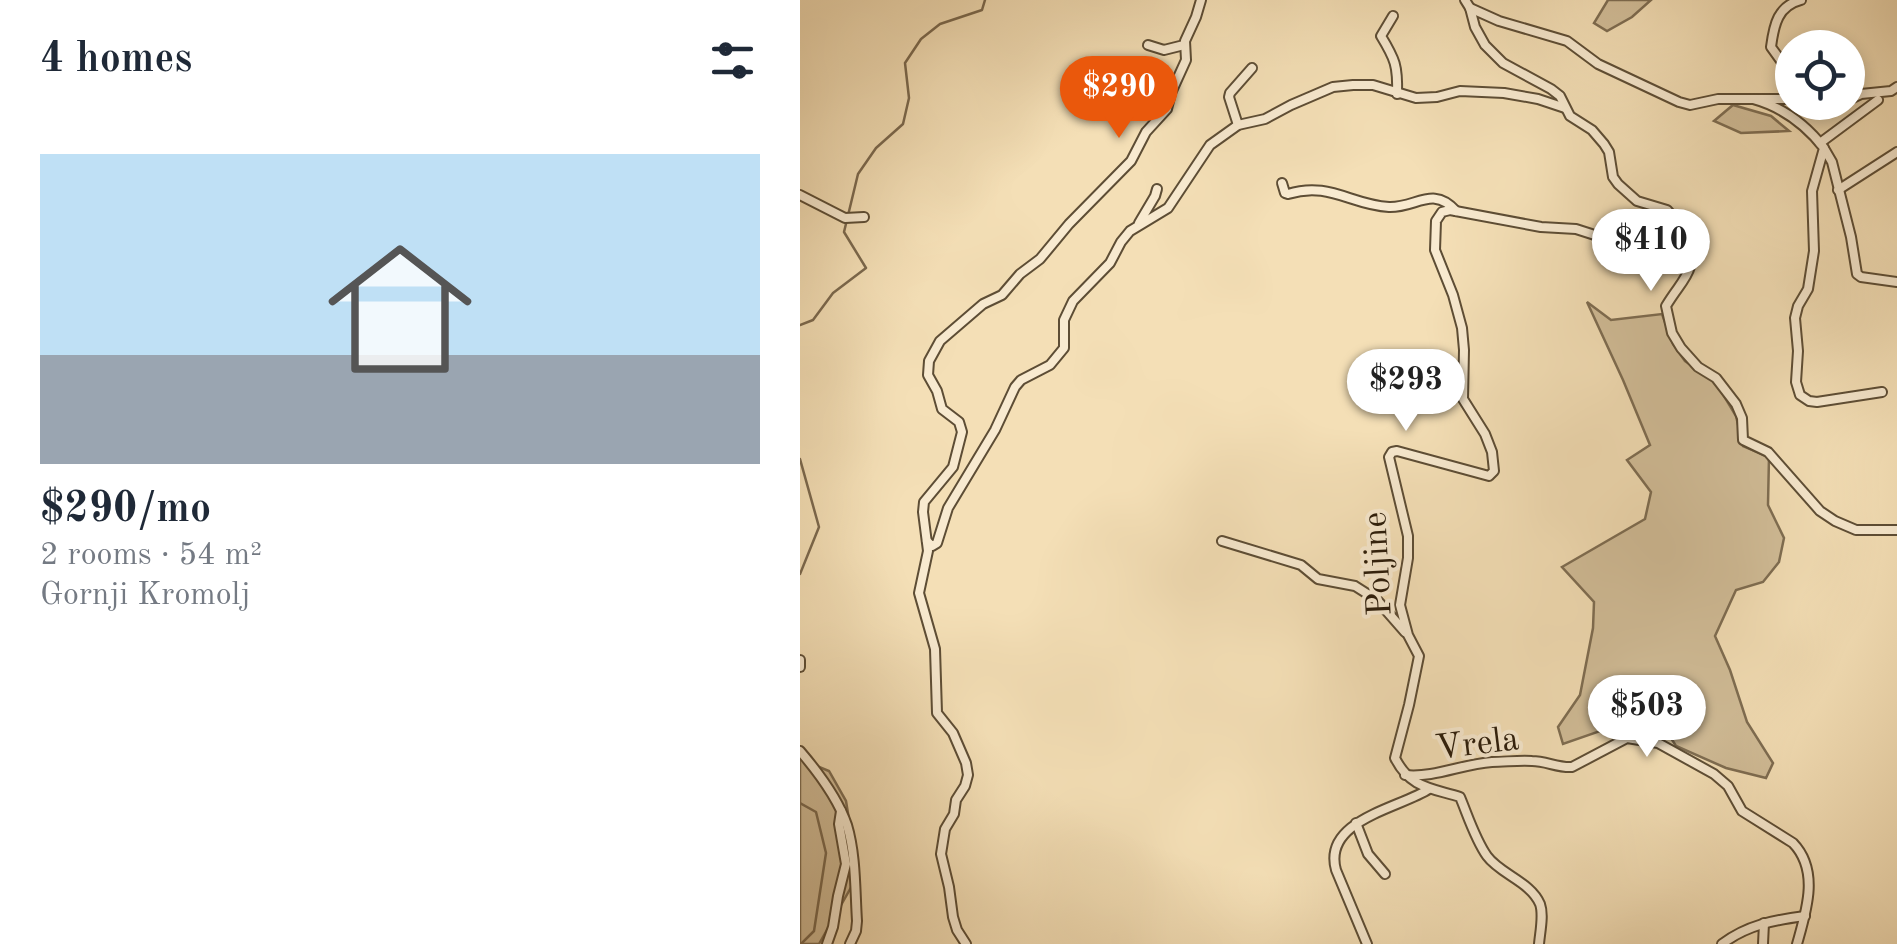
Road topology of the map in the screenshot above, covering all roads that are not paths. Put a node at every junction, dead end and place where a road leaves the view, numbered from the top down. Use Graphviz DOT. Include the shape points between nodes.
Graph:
graph roads {
  1 [pos="1201,0"];
  2 [pos="1802,0"];
  3 [pos="1468,4"];
  4 [pos="1393,16"];
  5 [pos="1775,30"];
  6 [pos="1148,45"];
  7 [pos="1184,45"];
  8 [pos="1252,68"];
  9 [pos="1897,87"];
  10 [pos="1397,94"];
  11 [pos="1865,94"];
  12 [pos="1754,99"];
  13 [pos="1775,99"];
  14 [pos="1878,100"];
  15 [pos="1565,108"];
  16 [pos="1238,126"];
  17 [pos="1822,146"];
  18 [pos="1897,152"];
  19 [pos="1282,183"];
  20 [pos="1157,188"];
  21 [pos="1838,190"];
  22 [pos="800,195"];
  23 [pos="1456,211"];
  24 [pos="864,217"];
  25 [pos="1137,227"];
  26 [pos="1692,246"];
  27 [pos="1897,282"];
  28 [pos="1882,392"];
  29 [pos="1897,530"];
  30 [pos="1222,540"];
  31 [pos="927,541"];
  32 [pos="1408,635"];
  33 [pos="800,751"];
  34 [pos="1405,774"];
  35 [pos="1429,789"];
  36 [pos="841,811"];
  37 [pos="1356,823"];
  38 [pos="1385,874"];
  39 [pos="1805,916"];
  40 [pos="1764,923"];
  41 [pos="827,944"];
  42 [pos="850,944"];
  43 [pos="966,944"];
  44 [pos="1367,944"];
  45 [pos="1539,944"];
  46 [pos="1722,944"];
  47 [pos="1763,944"];
  48 [pos="1797,944"];
  1 -- 7 [label="street"];
  2 -- 5 [label="street" via="1788,3"];
  3 -- 12 [label="street" via="1567,41 1598,64 1679,102"];
  3 -- 15 [label="street" via="1485,46 1551,88"];
  4 -- 10 [label="street" via="1381,36 1398,73"];
  6 -- 7 [label="street"];
  7 -- 31 [label="street" via="1186,60 1167,109 1131,161 1050,249 940,342 928,361 942,408 962,432 953,467 924,502"];
  8 -- 16 [label="street" via="1230,93"];
  9 -- 11 [label="street"];
  10 -- 15 [label="street" via="1504,93"];
  10 -- 16 [label="street" via="1373,86 1333,88"];
  12 -- 13 [label="street"];
  12 -- 17 [label="street" via="1796,120"];
  14 -- 17 [label="street"];
  15 -- 26 [label="street" via="1604,144 1618,184 1637,200 1667,210"];
  16 -- 25 [label="street" via="1210,145 1168,208"];
  17 -- 21 [label="street"];
  17 -- 28 [label="street" via="1812,191 1814,251 1796,318 1796,382 1800,395 1817,402"];
  18 -- 21 [label="street"];
  19 -- 23 [label="street" via="1288,194 1310,188 1390,207 1434,198"];
  20 -- 25 [label="street"];
  21 -- 27 [label="street" via="1857,274"];
  22 -- 24 [label="street" via="848,218"];
  23 -- 26 [label="street" via="1576,229 1629,246 1662,231"];
  23 -- 32 [label="street, Poljine" via="1442,212 1436,221 1434,250 1462,328 1464,399 1485,434 1494,471 1489,476 1397,451 1389,457 1408,536 1400,605"];
  25 -- 31 [label="street" via="1073,301 1055,361 1015,386 948,508 937,543"];
  26 -- 29 [label="street" via="1686,278 1666,306 1672,333 1736,404 1743,440 1768,452 1835,521 1856,530"];
  30 -- 32 [label="street" via="1301,564 1318,579 1354,586 1377,600"];
  31 -- 43 [label="street" via="919,592 935,649 934,698 968,775 940,854 952,917"];
  32 -- 34 [label="street, Poljine" via="1418,664 1395,751"];
  33 -- 36 [label="street"];
  34 -- 35 [label="street"];
  34 -- 39 [label="street, Vrela" via="1488,762 1563,768 1627,738 1658,743 1714,774 1742,811 1799,849 1809,884"];
  35 -- 37 [label="street"];
  35 -- 45 [label="street" via="1460,797 1484,853 1539,902"];
  36 -- 41 [label="street" via="846,864"];
  36 -- 42 [label="street" via="850,838 857,921"];
  37 -- 38 [label="street"];
  37 -- 44 [label="street" via="1334,861"];
  39 -- 40 [label="street"];
  39 -- 48 [label="street, Vrela"];
  40 -- 46 [label="street"];
  40 -- 47 [label="street"];
}
